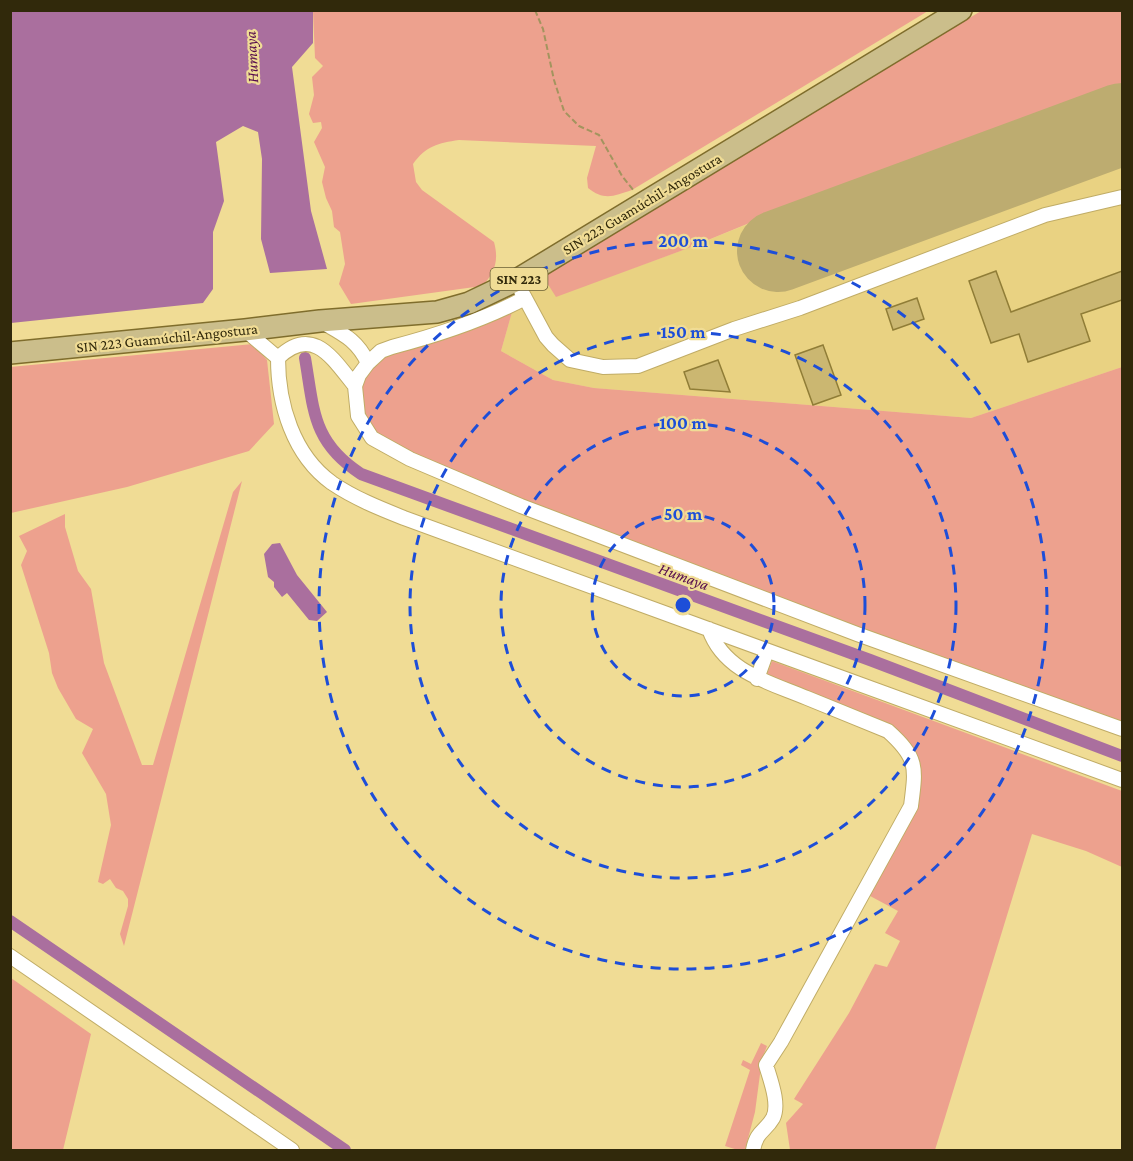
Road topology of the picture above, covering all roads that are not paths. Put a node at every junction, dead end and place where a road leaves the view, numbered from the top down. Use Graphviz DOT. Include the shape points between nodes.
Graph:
graph roads {
  1 [pos="961,10"];
  2 [pos="1122,197"];
  3 [pos="520,289"];
  4 [pos="320,321"];
  5 [pos="245,330"];
  6 [pos="10,353"];
  7 [pos="278,358"];
  8 [pos="368,363"];
  9 [pos="355,386"];
  10 [pos="709,629"];
  11 [pos="767,651"];
  12 [pos="757,679"];
  13 [pos="1122,729"];
  14 [pos="1122,780"];
  15 [pos="10,956"];
  16 [pos="292,1150"];
  17 [pos="753,1150"];
  1 -- 3 [label="main road, SIN 223 Guamúchil-Angostura / SIN 223" via="643,203"];
  2 -- 3 [label="street" via="1045,215 638,366 603,367 570,360 546,337"];
  3 -- 4 [label="main road, SIN 223 Guamúchil-Angostura / SIN 223" via="437,312"];
  3 -- 8 [label="street" via="484,319 392,346"];
  4 -- 5 [label="main road, SIN 223 Guamúchil-Angostura / SIN 223"];
  4 -- 8 [label="street" via="355,343"];
  5 -- 6 [label="main road, SIN 223 Guamúchil-Angostura / SIN 223"];
  5 -- 7 [label="street"];
  7 -- 9 [label="street" via="295,345 308,343 320,347"];
  7 -- 10 [label="street" via="278,382 297,441 332,482 404,518"];
  8 -- 9 [label="street"];
  9 -- 13 [label="street" via="358,416 366,432 410,459 521,506 857,634"];
  10 -- 11 [label="street"];
  10 -- 12 [label="street" via="729,660"];
  11 -- 12 [label="street"];
  11 -- 14 [label="street"];
  12 -- 17 [label="street" via="888,731 913,761 915,777 911,806 766,1065 775,1103 773,1117 759,1132"];
  15 -- 16 [label="street"];
}
